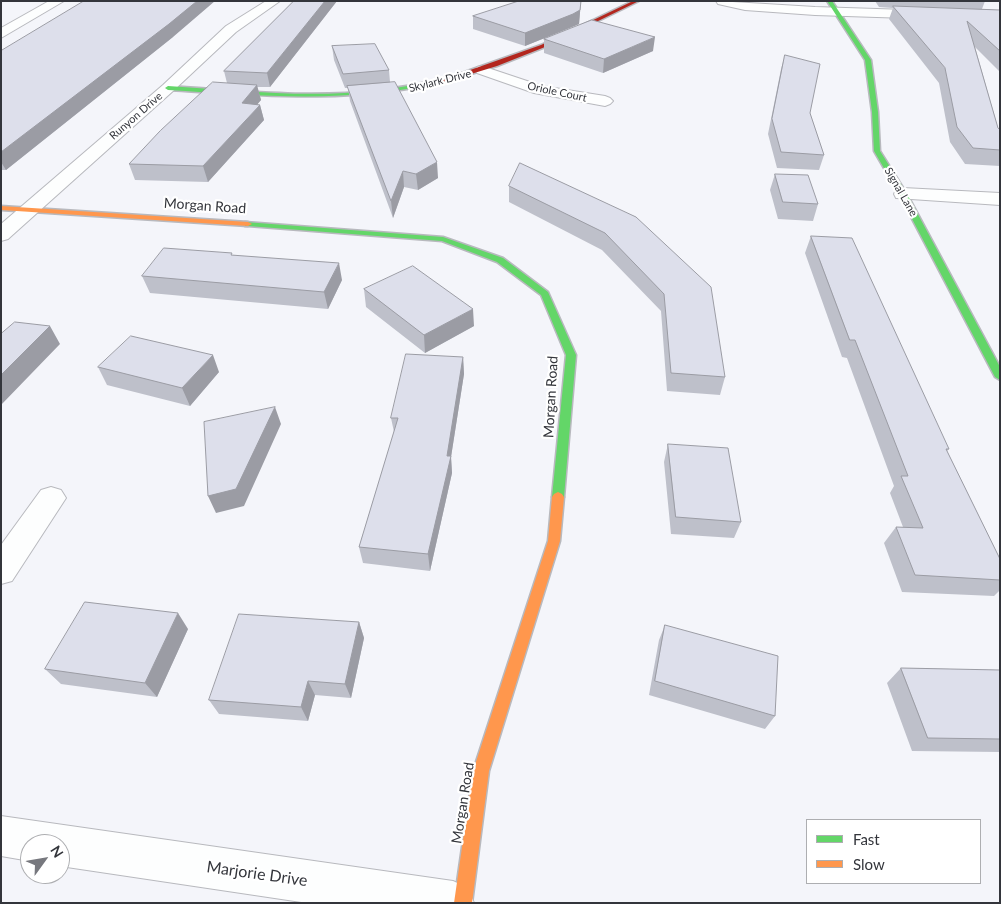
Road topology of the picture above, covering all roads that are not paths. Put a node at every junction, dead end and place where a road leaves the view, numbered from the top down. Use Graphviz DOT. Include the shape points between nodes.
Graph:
graph roads {
  1 [pos="58,1"];
  2 [pos="274,1"];
  3 [pos="637,1"];
  4 [pos="722,1"];
  5 [pos="832,6"];
  6 [pos="1000,18"];
  7 [pos="1,34"];
  8 [pos="482,70"];
  9 [pos="168,88"];
  10 [pos="605,101"];
  11 [pos="903,194"];
  12 [pos="1000,199"];
  13 [pos="1,208"];
  14 [pos="30,210"];
  15 [pos="1,235"];
  16 [pos="1000,377"];
  17 [pos="52,498"];
  18 [pos="1,572"];
  19 [pos="1,836"];
  20 [pos="20,839"];
  21 [pos="70,846"];
  22 [pos="454,903"];
  23 [pos="463,903"];
  1 -- 7 [label="street"];
  2 -- 9 [label="street, Runyon Drive" via="231,29"];
  3 -- 8 [label="street, Skylark Drive" via="578,32"];
  4 -- 5 [label="street" via="746,6"];
  5 -- 6 [label="street"];
  5 -- 11 [label="street, Signal Lane" via="868,60 877,151"];
  8 -- 9 [label="street, Skylark Drive" via="412,89 322,97"];
  8 -- 10 [label="street, Oriole Court" via="539,90"];
  9 -- 14 [label="street, Runyon Drive"];
  11 -- 12 [label="street"];
  11 -- 16 [label="street, Signal Lane"];
  13 -- 14 [label="street, Morgan Road"];
  14 -- 15 [label="street, Runyon Drive"];
  14 -- 23 [label="street, Morgan Road" via="443,239 500,260 545,294 571,355 554,541 482,771"];
  17 -- 18 [label="street"];
  19 -- 20 [label="street"];
  21 -- 22 [label="street, Marjorie Drive"];
}
